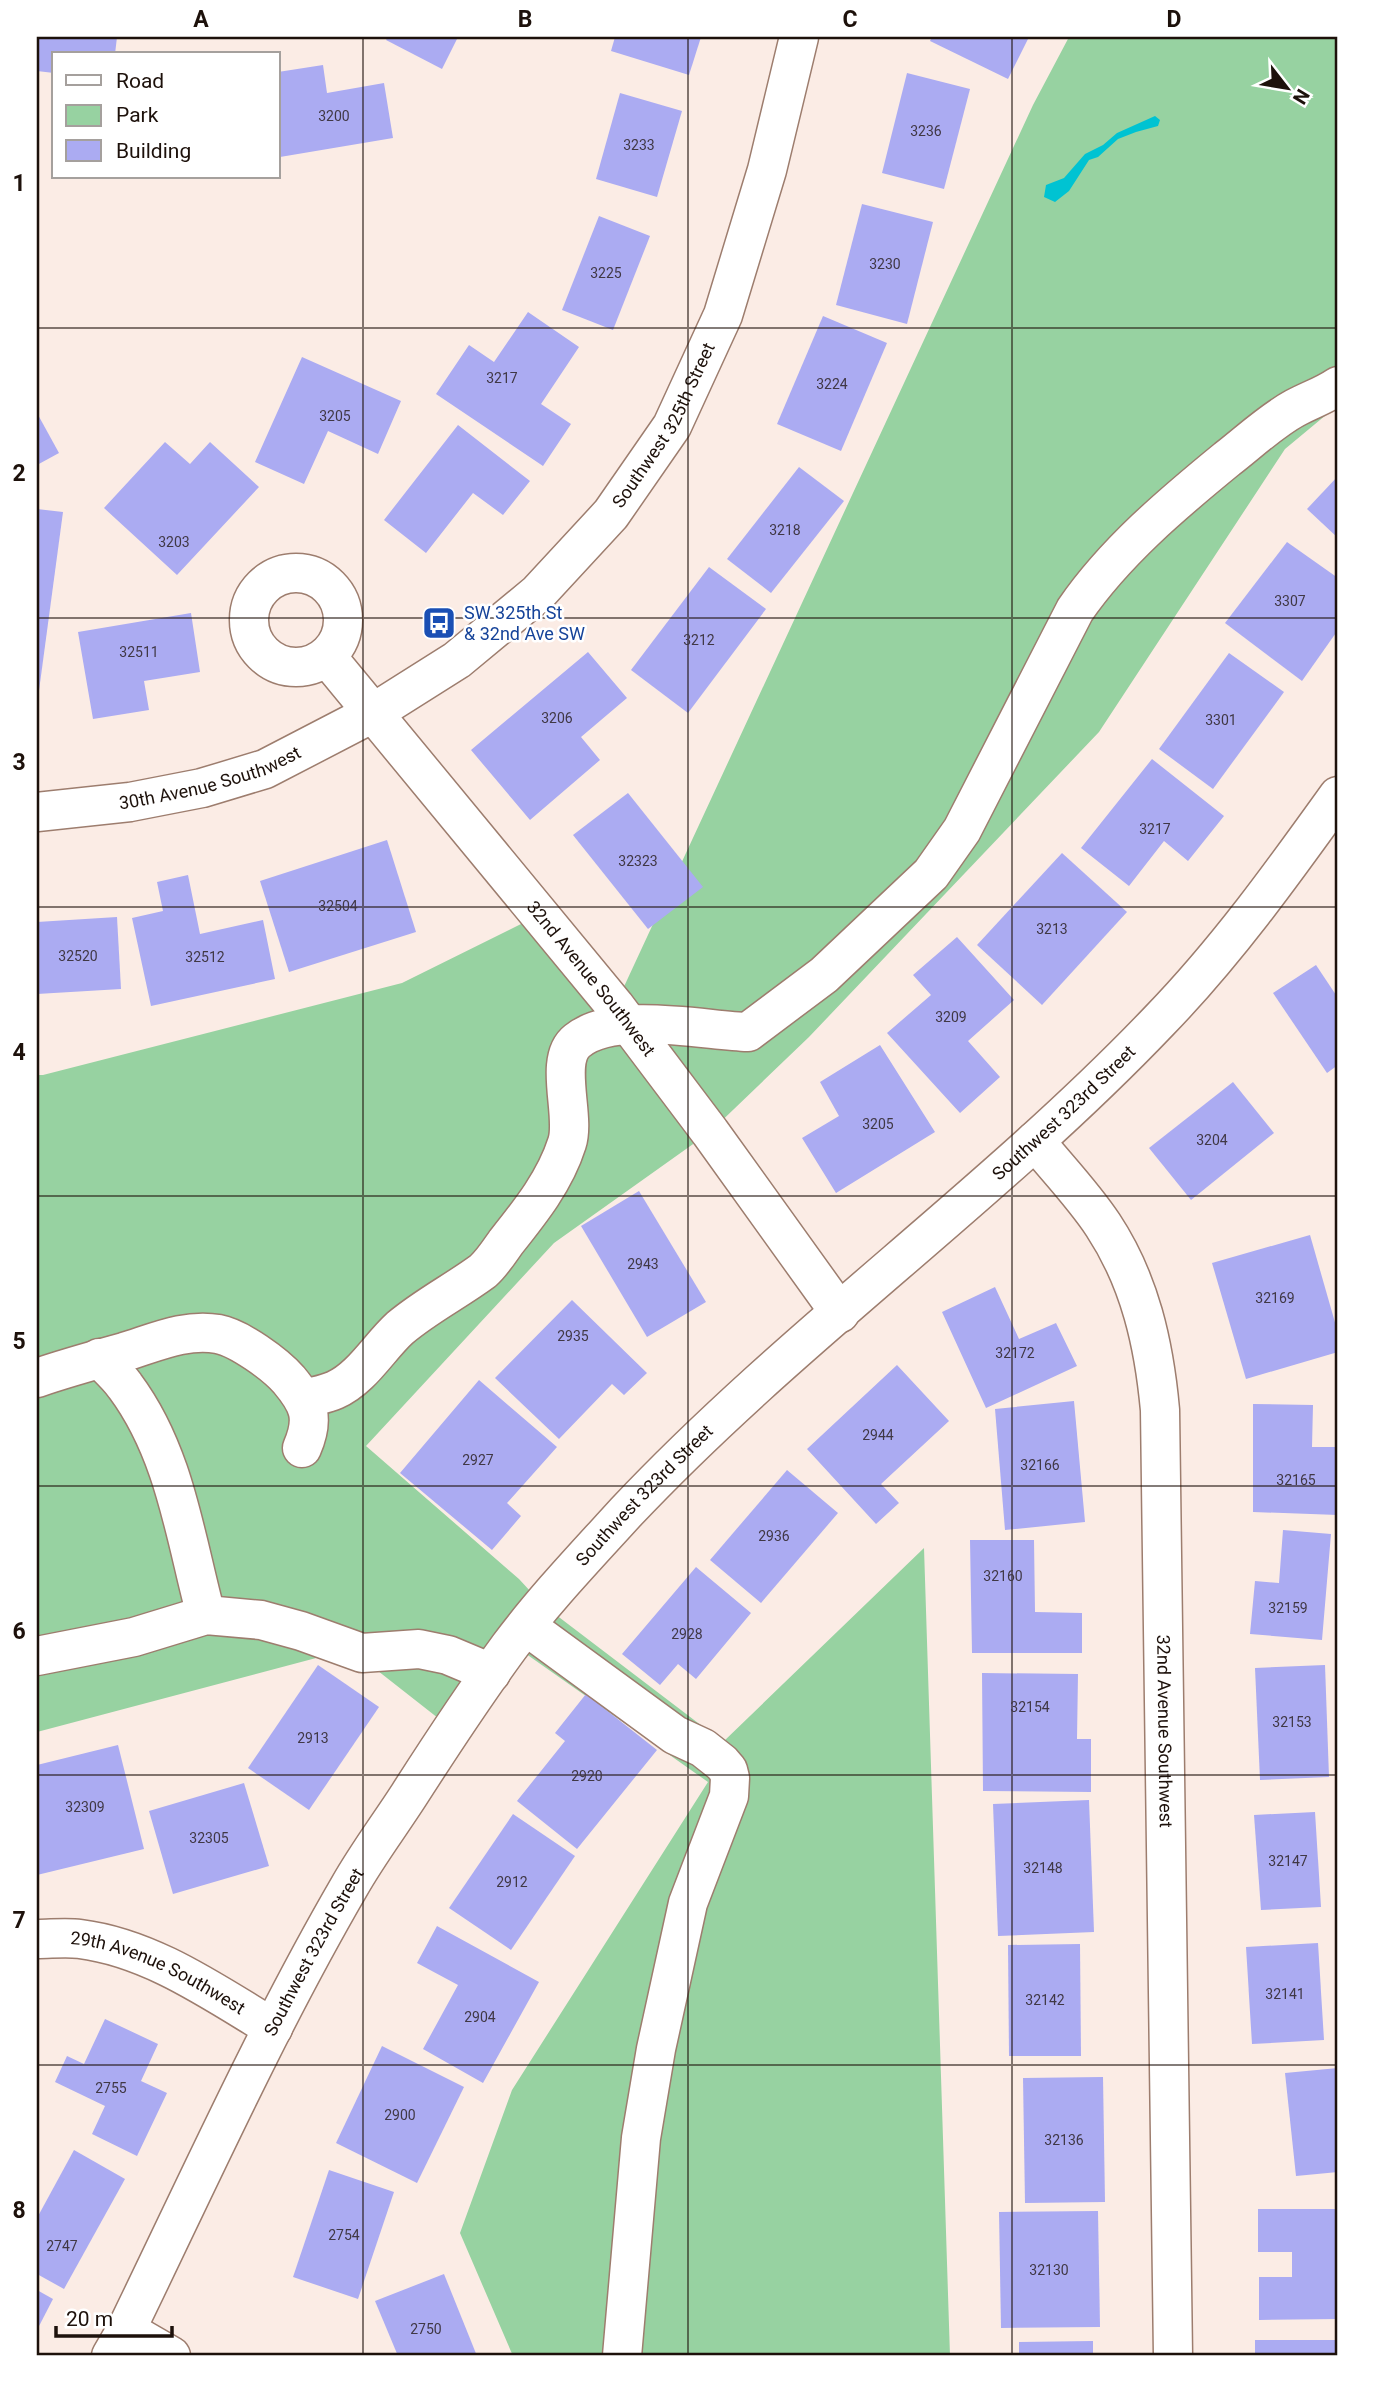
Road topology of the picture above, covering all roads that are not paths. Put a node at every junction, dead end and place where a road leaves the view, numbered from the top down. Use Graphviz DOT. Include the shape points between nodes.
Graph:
graph roads {
  1 [pos="799,37"];
  2 [pos="1338,386"];
  3 [pos="327,656"];
  4 [pos="373,713"];
  5 [pos="1336,803"];
  6 [pos="37,812"];
  7 [pos="628,1024"];
  8 [pos="1035,1141"];
  9 [pos="840,1314"];
  10 [pos="99,1358"];
  11 [pos="37,1378"];
  12 [pos="305,1399"];
  13 [pos="302,1447"];
  14 [pos="206,1615"];
  15 [pos="526,1626"];
  16 [pos="37,1656"];
  17 [pos="491,1673"];
  18 [pos="37,1939"];
  19 [pos="273,2028"];
  20 [pos="118,2343"];
  21 [pos="171,2356"];
  22 [pos="622,2356"];
  23 [pos="1173,2356"];
  1 -- 4 [label="street, Southwest 325th Street" via="767,170 723,315 672,426 611,514 538,593 457,660"];
  2 -- 7 [label="street" via="1256,435 1115,559 1093,584 1075,610 962,830 931,874 824,975 748,1032"];
  3 -- 4 [label="street, 32nd Avenue Southwest"];
  4 -- 6 [label="street, 30th Avenue Southwest" via="265,769 202,788"];
  4 -- 7 [label="street, 32nd Avenue Southwest"];
  5 -- 8 [label="street, Southwest 323rd Street" via="1235,936 1160,1020"];
  7 -- 9 [label="street, 32nd Avenue Southwest"];
  7 -- 12 [label="street" via="599,1028 575,1042 565,1069 570,1127 564,1153 550,1183 486,1268 407,1323 354,1378"];
  8 -- 9 [label="street, Southwest 323rd Street"];
  8 -- 23 [label="street, 32nd Avenue Southwest" via="1102,1224 1124,1261 1149,1331 1156,1368"];
  9 -- 15 [label="street, Southwest 323rd Street" via="692,1444"];
  10 -- 11 [label="street"];
  10 -- 12 [label="street" via="171,1337 220,1334 264,1358"];
  10 -- 14 [label="street" via="125,1386 160,1448 177,1490"];
  12 -- 13 [label="street" via="310,1429"];
  14 -- 16 [label="street" via="134,1637"];
  14 -- 17 [label="street" via="261,1620 362,1653 419,1648"];
  15 -- 17 [label="street, Southwest 323rd Street"];
  15 -- 22 [label="street" via="675,1735 703,1748 722,1763 730,1779 724,1813 688,1903 656,2049 641,2138"];
  17 -- 19 [label="street, Southwest 323rd Street" via="350,1885"];
  18 -- 19 [label="street, 29th Avenue Southwest" via="78,1939 120,1948 193,1980"];
  19 -- 20 [label="street, Southwest 323rd Street"];
  20 -- 21 [label="street, Southwest 323rd Street"];
}
